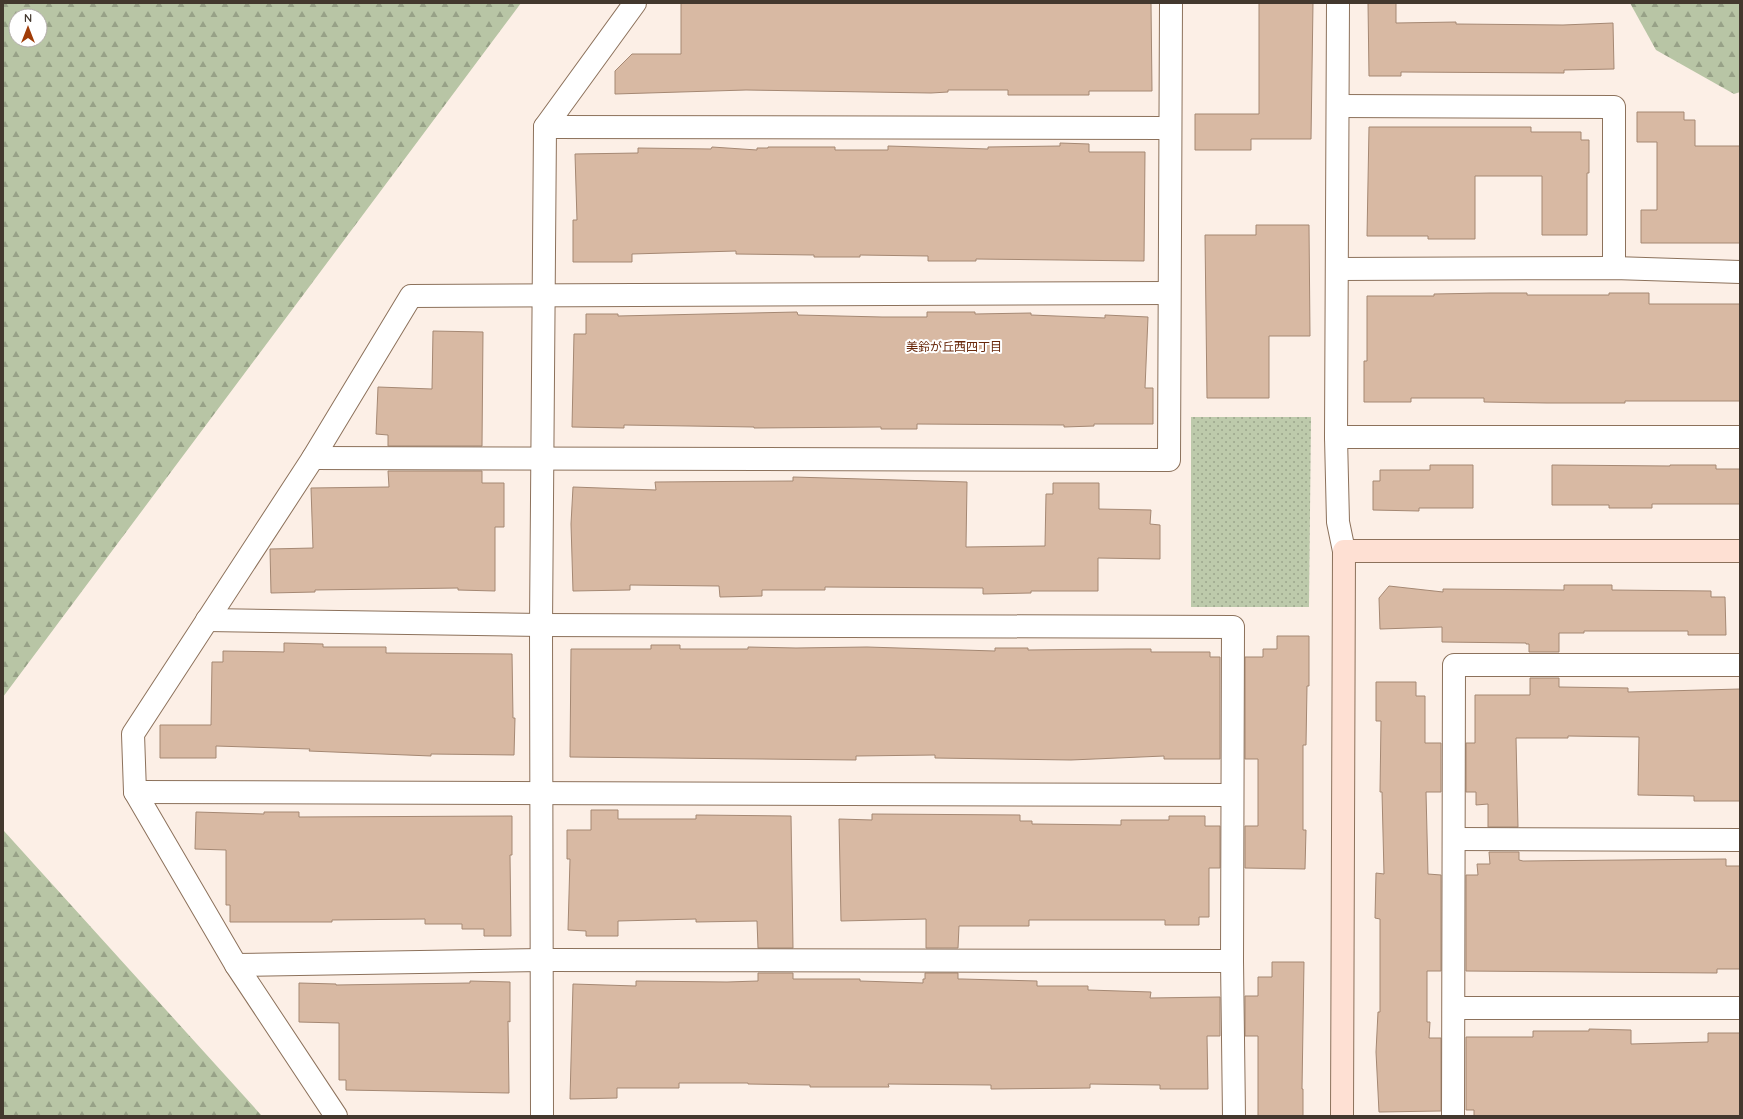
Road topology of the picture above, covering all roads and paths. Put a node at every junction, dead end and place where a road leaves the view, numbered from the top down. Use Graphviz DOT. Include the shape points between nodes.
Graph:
graph roads {
  1 [pos="635,3"];
  2 [pos="1171,3"];
  3 [pos="1338,3"];
  4 [pos="1339,106"];
  5 [pos="545,127"];
  6 [pos="1170,128"];
  7 [pos="1614,268"];
  8 [pos="1338,269"];
  9 [pos="1740,272"];
  10 [pos="1170,293"];
  11 [pos="543,295"];
  12 [pos="1740,436"];
  13 [pos="1336,437"];
  14 [pos="313,458"];
  15 [pos="542,459"];
  16 [pos="1344,551"];
  17 [pos="1740,552"];
  18 [pos="207,620"];
  19 [pos="541,625"];
  20 [pos="1740,665"];
  21 [pos="135,792"];
  22 [pos="541,792"];
  23 [pos="1232,795"];
  24 [pos="1454,839"];
  25 [pos="1740,840"];
  26 [pos="542,960"];
  27 [pos="1232,961"];
  28 [pos="236,964"];
  29 [pos="1454,1008"];
  30 [pos="1740,1008"];
  31 [pos="336,1116"];
  32 [pos="542,1116"];
  33 [pos="1234,1116"];
  34 [pos="1342,1116"];
  35 [pos="1453,1116"];
  1 -- 5 [label="street"];
  2 -- 6 [label="street"];
  3 -- 4 [label="street"];
  4 -- 7 [label="street" via="1614,107"];
  4 -- 8 [label="street"];
  5 -- 6 [label="street"];
  5 -- 11 [label="street"];
  6 -- 10 [label="street"];
  7 -- 8 [label="street"];
  7 -- 9 [label="street"];
  8 -- 13 [label="street"];
  10 -- 11 [label="street"];
  10 -- 15 [label="street" via="1170,460"];
  11 -- 14 [label="street" via="411,296"];
  11 -- 15 [label="street"];
  12 -- 13 [label="street"];
  13 -- 16 [label="street" via="1338,522"];
  14 -- 15 [label="street"];
  14 -- 18 [label="street"];
  15 -- 19 [label="street"];
  16 -- 17 [label="street"];
  16 -- 34 [label="street"];
  18 -- 19 [label="street"];
  18 -- 21 [label="street" via="133,734"];
  19 -- 22 [label="street"];
  19 -- 23 [label="street" via="1233,627"];
  20 -- 24 [label="street" via="1454,665"];
  21 -- 22 [label="street"];
  21 -- 28 [label="street"];
  22 -- 23 [label="street"];
  22 -- 26 [label="street"];
  23 -- 27 [label="street"];
  24 -- 25 [label="street"];
  24 -- 29 [label="street"];
  26 -- 27 [label="street"];
  26 -- 28 [label="street"];
  26 -- 32 [label="street"];
  27 -- 33 [label="street"];
  28 -- 31 [label="street"];
  29 -- 30 [label="street"];
  29 -- 35 [label="street"];
}
